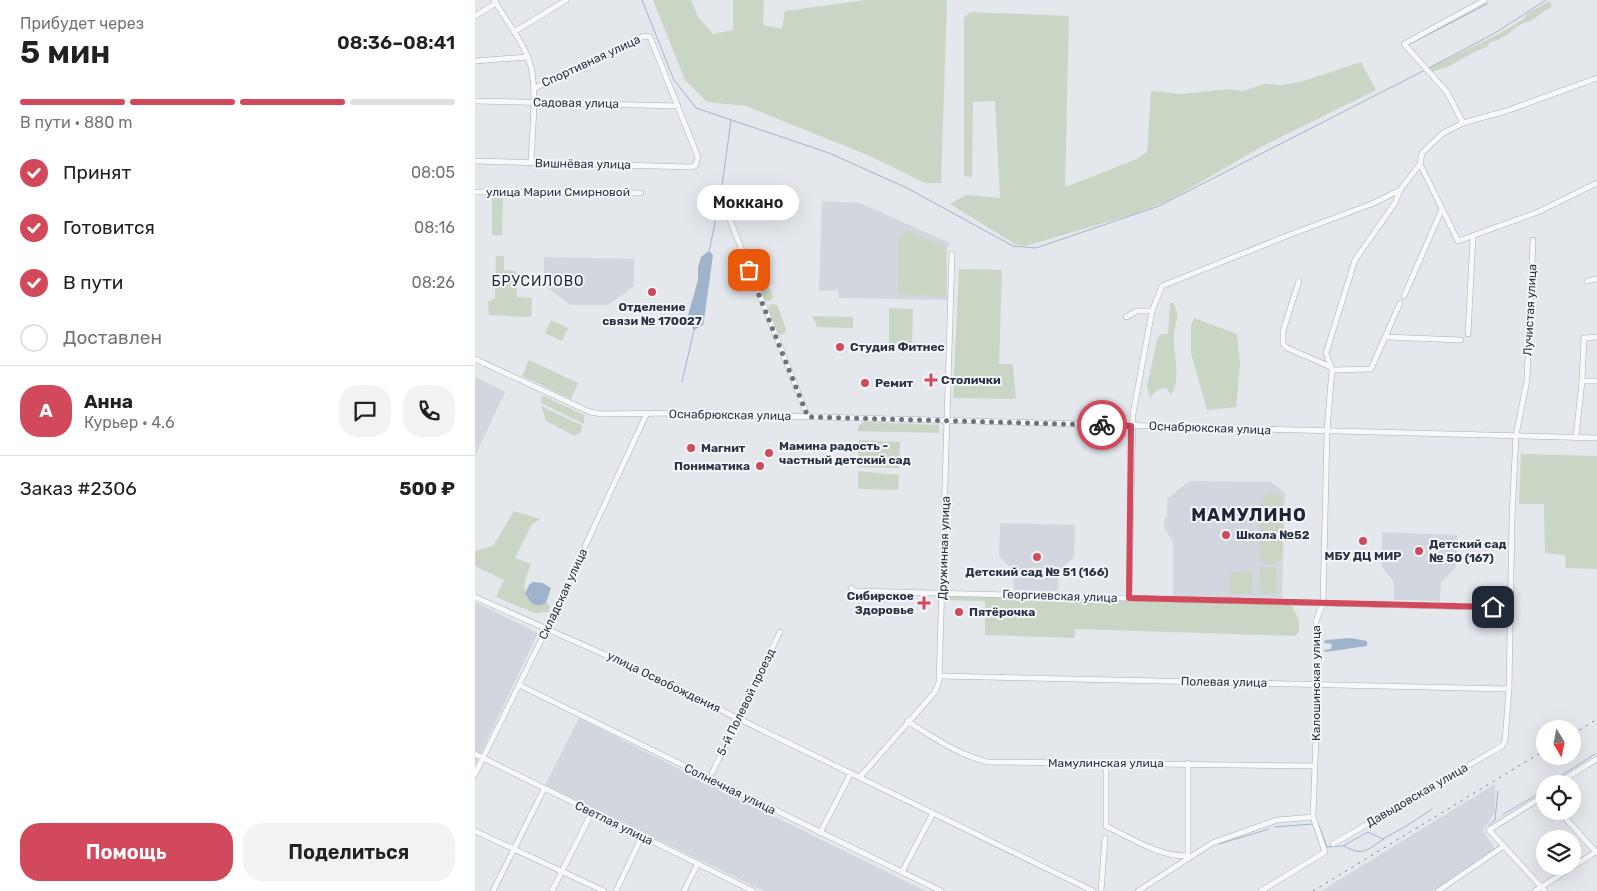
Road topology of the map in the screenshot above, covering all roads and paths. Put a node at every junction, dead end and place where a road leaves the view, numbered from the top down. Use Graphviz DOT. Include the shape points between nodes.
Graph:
graph roads {
  1 [pos="566,0"];
  2 [pos="1485,0"];
  3 [pos="495,2"];
  4 [pos="475,16"];
  5 [pos="514,32"];
  6 [pos="528,57"];
  7 [pos="475,61"];
  8 [pos="1597,78"];
  9 [pos="533,89"];
  10 [pos="475,101"];
  11 [pos="533,102"];
  12 [pos="677,106"];
  13 [pos="1463,123"];
  14 [pos="475,161"];
  15 [pos="531,163"];
  16 [pos="1421,164"];
  17 [pos="1597,183"];
  18 [pos="1400,190"];
  19 [pos="475,192"];
  20 [pos="641,193"];
  21 [pos="1442,209"];
  22 [pos="730,220"];
  23 [pos="1473,236"];
  24 [pos="1533,240"];
  25 [pos="952,254"];
  26 [pos="1597,279"];
  27 [pos="1299,280"];
  28 [pos="1587,281"];
  29 [pos="1403,296"];
  30 [pos="1401,303"];
  31 [pos="1152,312"];
  32 [pos="1126,317"];
  33 [pos="1468,334"];
  34 [pos="1386,337"];
  35 [pos="1597,337"];
  36 [pos="1461,340"];
  37 [pos="475,359"];
  38 [pos="1332,369"];
  39 [pos="1582,381"];
  40 [pos="1597,382"];
  41 [pos="647,413"];
  42 [pos="808,417"];
  43 [pos="947,421"];
  44 [pos="1131,426"];
  45 [pos="1327,431"];
  46 [pos="1516,435"];
  47 [pos="1576,437"];
  48 [pos="1597,438"];
  49 [pos="851,588"];
  50 [pos="942,593"];
  51 [pos="475,597"];
  52 [pos="1129,598"];
  53 [pos="1323,603"];
  54 [pos="1509,608"];
  55 [pos="547,628"];
  56 [pos="780,632"];
  57 [pos="939,676"];
  58 [pos="1318,684"];
  59 [pos="519,685"];
  60 [pos="1509,689"];
  61 [pos="738,718"];
  62 [pos="907,721"];
  63 [pos="1502,746"];
  64 [pos="475,754"];
  65 [pos="483,758"];
  66 [pos="1597,759"];
  67 [pos="1188,763"];
  68 [pos="1106,764"];
  69 [pos="1315,766"];
  70 [pos="712,773"];
  71 [pos="851,773"];
  72 [pos="475,774"];
  73 [pos="1571,775"];
  74 [pos="860,777"];
  75 [pos="544,789"];
  76 [pos="1536,801"];
  77 [pos="592,812"];
  78 [pos="933,813"];
  79 [pos="1313,819"];
  80 [pos="1567,820"];
  81 [pos="475,831"];
  82 [pos="820,833"];
  83 [pos="641,836"];
  84 [pos="1105,838"];
  85 [pos="1333,844"];
  86 [pos="1504,846"];
  87 [pos="514,848"];
  88 [pos="1597,852"];
  89 [pos="1188,856"];
  90 [pos="698,863"];
  91 [pos="561,872"];
  92 [pos="902,872"];
  93 [pos="1145,889"];
  94 [pos="1543,889"];
  95 [pos="493,891"];
  96 [pos="552,891"];
  97 [pos="604,891"];
  98 [pos="616,891"];
  99 [pos="684,891"];
  100 [pos="753,891"];
  101 [pos="941,891"];
  102 [pos="1093,891"];
  103 [pos="1101,891"];
  104 [pos="1138,891"];
  105 [pos="1261,891"];
  106 [pos="1437,891"];
  107 [pos="1535,891"];
  1 -- 5 [label="street"];
  2 -- 13 [label="street" via="1405,43 1406,49 1447,92"];
  3 -- 4 [label="street"];
  3 -- 5 [label="street"];
  5 -- 6 [label="street"];
  6 -- 7 [label="street"];
  6 -- 9 [label="street"];
  8 -- 13 [label="street"];
  9 -- 11 [label="street"];
  9 -- 12 [label="street, Спортивная улица" via="644,36 650,37"];
  10 -- 11 [label="street, Садовая улица"];
  11 -- 12 [label="street, Садовая улица"];
  11 -- 15 [label="street"];
  12 -- 15 [label="street, Вишнёвая улица" via="698,158 695,166"];
  13 -- 16 [label="street" via="1428,145 1422,153"];
  14 -- 15 [label="street, Вишнёвая улица"];
  16 -- 18 [label="street"];
  16 -- 21 [label="street"];
  17 -- 23 [label="street" via="1537,212"];
  18 -- 31 [label="street" via="1162,286"];
  18 -- 38 [label="street, Калошинская улица" via="1395,204 1355,260 1326,353"];
  19 -- 20 [label="street, улица Марии Смирновой"];
  21 -- 23 [label="street" via="1458,241"];
  21 -- 29 [label="street"];
  22 -- 42 [label="street"];
  23 -- 33 [label="street"];
  24 -- 46 [label="street, Лучистая улица" via="1527,380"];
  25 -- 43 [label="street, Дружинная улица"];
  26 -- 28 [label="street"];
  27 -- 38 [label="street" via="1283,331 1283,344"];
  30 -- 34 [label="street"];
  31 -- 32 [label="street" via="1137,311"];
  31 -- 44 [label="street"];
  34 -- 36 [label="street"];
  34 -- 38 [label="street" via="1371,369"];
  35 -- 39 [label="street" via="1584,338"];
  37 -- 41 [label="street, Оснабрюкская улица" via="590,412"];
  38 -- 45 [label="street, Калошинская улица"];
  39 -- 40 [label="street"];
  39 -- 47 [label="street"];
  41 -- 42 [label="street, Оснабрюкская улица"];
  41 -- 55 [label="street, Складская улица"];
  42 -- 43 [label="street, Оснабрюкская улица"];
  43 -- 44 [label="street, Оснабрюкская улица"];
  43 -- 50 [label="street, Дружинная улица"];
  44 -- 45 [label="street, Оснабрюкская улица"];
  44 -- 52 [label="street"];
  45 -- 46 [label="street, Оснабрюкская улица"];
  45 -- 53 [label="street, Калошинская улица"];
  46 -- 47 [label="street, Оснабрюкская улица"];
  46 -- 54 [label="street, Лучистая улица"];
  47 -- 48 [label="street, Оснабрюкская улица"];
  49 -- 50 [label="street, Георгиевская улица" via="855,591"];
  50 -- 52 [label="street, Георгиевская улица"];
  50 -- 57 [label="street, Дружинная улица"];
  51 -- 55 [label="street, улица Освобождения"];
  52 -- 53 [label="street, Георгиевская улица"];
  53 -- 54 [label="street, Георгиевская улица"];
  53 -- 58 [label="street, Калошинская улица" via="1316,620"];
  54 -- 60 [label="street, Лучистая улица"];
  55 -- 59 [label="street, Складская улица"];
  55 -- 61 [label="street, улица Освобождения"];
  56 -- 61 [label="street, 5-й Полевой проезд"];
  57 -- 58 [label="street, Полевая улица"];
  57 -- 62 [label="street" via="935,692"];
  58 -- 60 [label="street, Полевая улица"];
  58 -- 69 [label="street, Калошинская улица"];
  59 -- 65 [label="street, Складская улица"];
  59 -- 82 [label="street, Солнечная улица"];
  60 -- 63 [label="street, Лучистая улица" via="1507,733"];
  61 -- 70 [label="street, 5-й Полевой проезд"];
  61 -- 71 [label="street, улица Освобождения"];
  62 -- 68 [label="street, Мамулинская улица" via="951,748 987,762"];
  62 -- 74 [label="street"];
  63 -- 85 [label="street, Давыдовская улица"];
  64 -- 65 [label="street, Светлая улица"];
  65 -- 72 [label="street, Складская улица"];
  65 -- 75 [label="street, Светлая улица"];
  66 -- 73 [label="street"];
  67 -- 68 [label="street, Мамулинская улица"];
  67 -- 69 [label="street, Мамулинская улица"];
  67 -- 89 [label="street"];
  68 -- 89 [label="street" via="1106,826 1161,852"];
  69 -- 79 [label="street, Калошинская улица"];
  71 -- 74 [label="street, улица Освобождения"];
  71 -- 82 [label="street"];
  74 -- 78 [label="street, улица Освобождения"];
  75 -- 77 [label="street, Светлая улица"];
  75 -- 87 [label="street"];
  76 -- 86 [label="street" via="1489,830"];
  77 -- 83 [label="street, Светлая улица"];
  77 -- 91 [label="street"];
  78 -- 92 [label="street"];
  78 -- 102 [label="street, улица Освобождения"];
  79 -- 89 [label="street" via="1277,820 1212,843"];
  79 -- 105 [label="street" via="1325,852"];
  80 -- 88 [label="street"];
  81 -- 87 [label="street"];
  82 -- 92 [label="street, Солнечная улица"];
  83 -- 90 [label="street, Светлая улица"];
  83 -- 98 [label="street"];
  84 -- 103 [label="street"];
  86 -- 94 [label="street"];
  86 -- 106 [label="street"];
  87 -- 91 [label="street"];
  87 -- 95 [label="street"];
  88 -- 94 [label="street"];
  89 -- 93 [label="street"];
  90 -- 99 [label="street"];
  90 -- 100 [label="street, Светлая улица"];
  91 -- 96 [label="street"];
  91 -- 97 [label="street"];
  92 -- 101 [label="street, Солнечная улица"];
  93 -- 104 [label="street"];
  94 -- 107 [label="street"];
}
